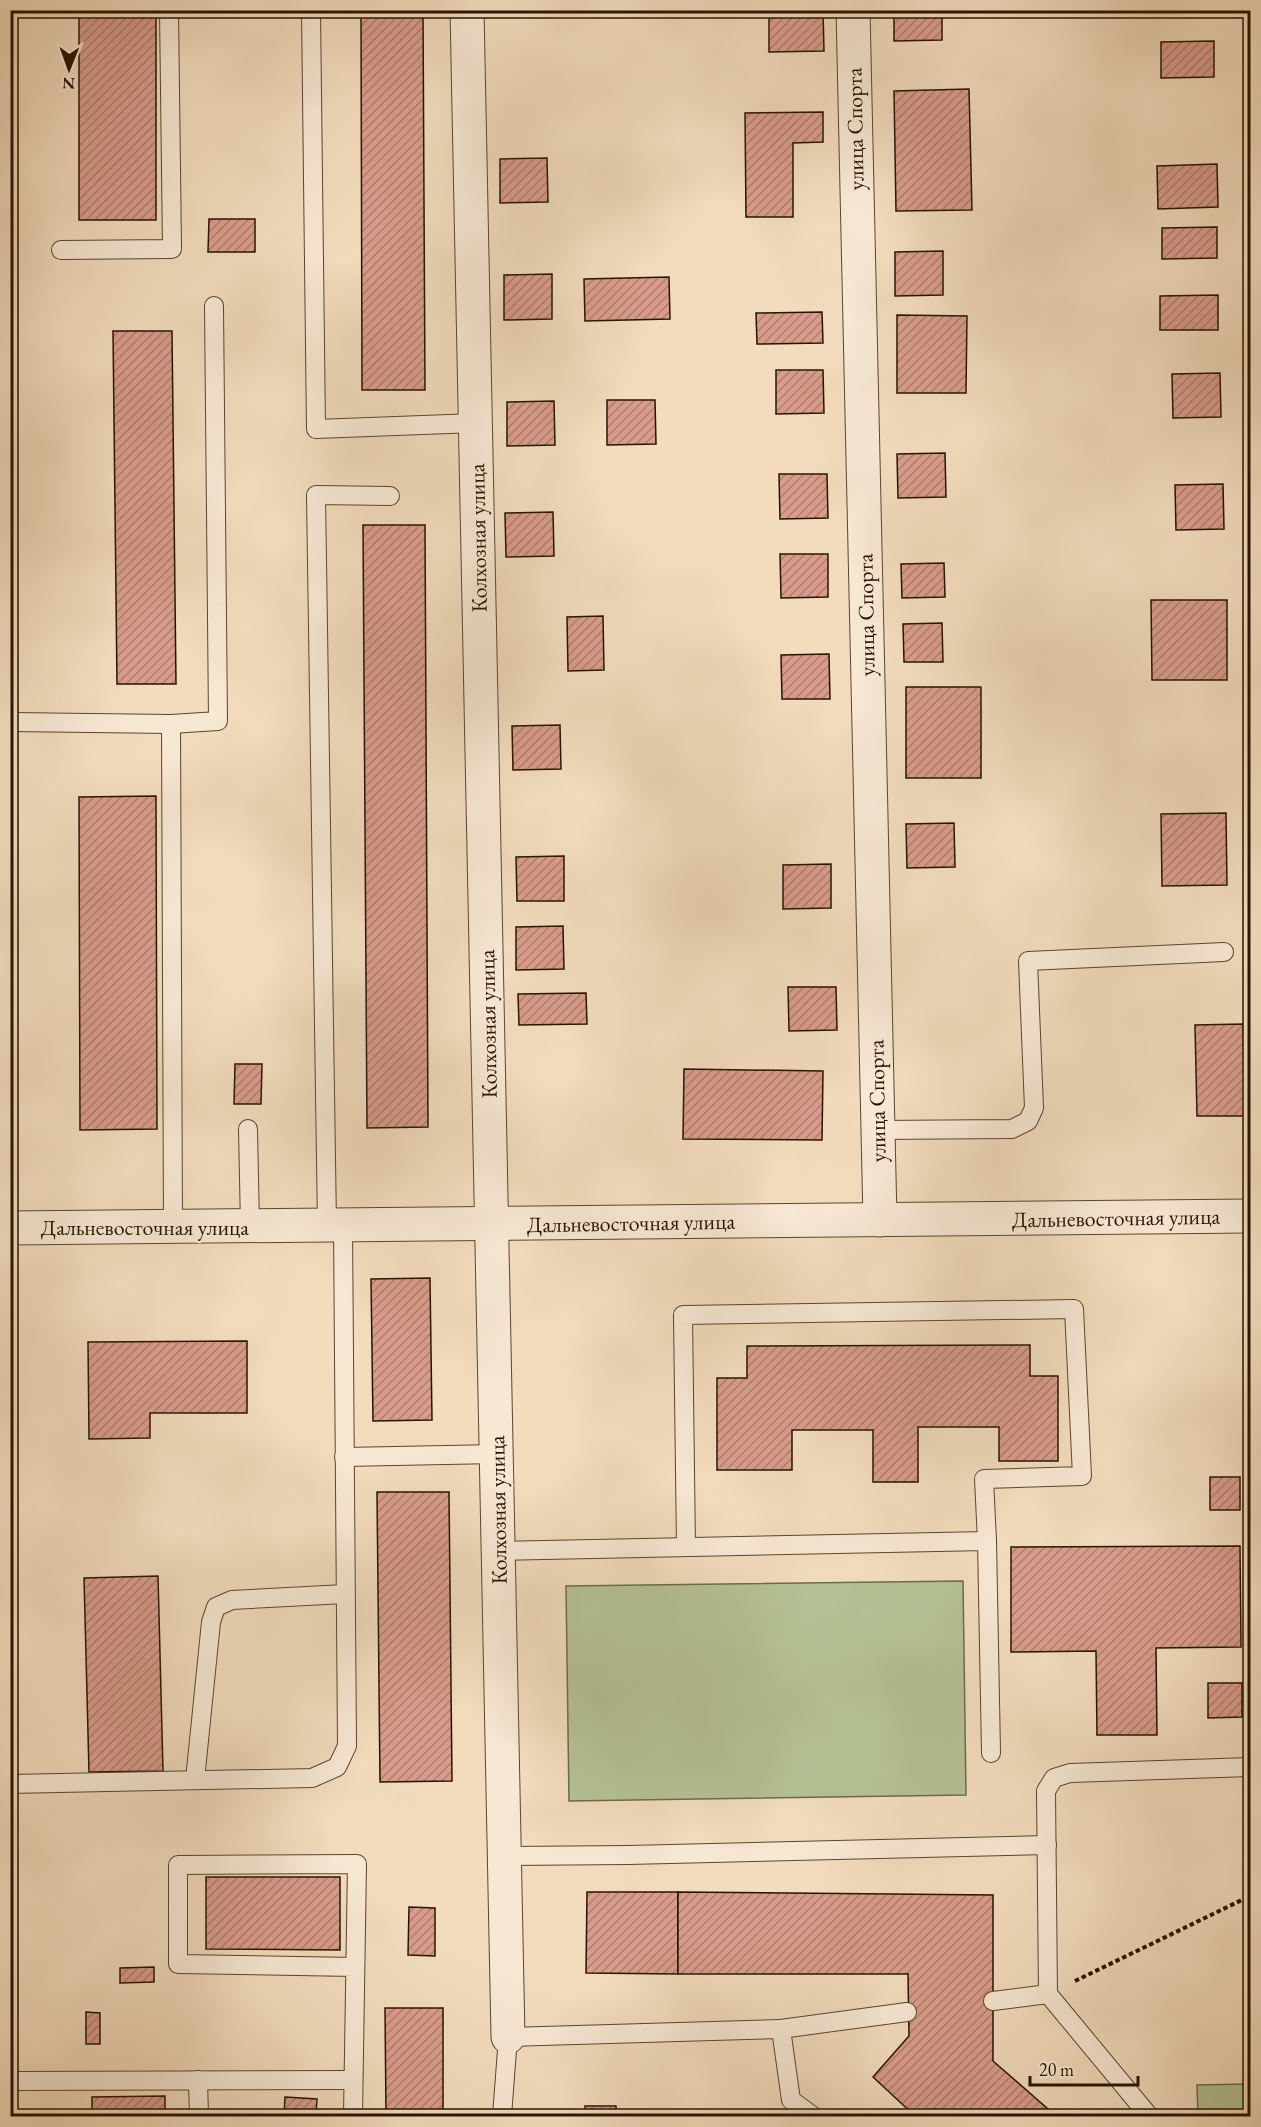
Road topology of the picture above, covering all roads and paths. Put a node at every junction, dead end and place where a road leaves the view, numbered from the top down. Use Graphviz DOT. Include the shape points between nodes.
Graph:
graph roads {
  1 [pos="168,10"];
  2 [pos="310,10"];
  3 [pos="467,10"];
  4 [pos="853,10"];
  5 [pos="61,250"];
  6 [pos="214,306"];
  7 [pos="476,423"];
  8 [pos="390,496"];
  9 [pos="10,722"];
  10 [pos="171,724"];
  11 [pos="1224,952"];
  12 [pos="248,1129"];
  13 [pos="877,1130"];
  14 [pos="1251,1216"];
  15 [pos="879,1220"];
  16 [pos="492,1224"];
  17 [pos="335,1225"];
  18 [pos="250,1226"];
  19 [pos="173,1227"];
  20 [pos="10,1228"];
  21 [pos="497,1454"];
  22 [pos="344,1457"];
  23 [pos="987,1541"];
  24 [pos="686,1547"];
  25 [pos="499,1551"];
  26 [pos="345,1594"];
  27 [pos="991,1753"];
  28 [pos="1251,1767"];
  29 [pos="195,1780"];
  30 [pos="10,1784"];
  31 [pos="1047,1845"];
  32 [pos="505,1856"];
  33 [pos="1251,1896"];
  34 [pos="355,1967"];
  35 [pos="1048,1994"];
  36 [pos="993,2001"];
  37 [pos="907,2012"];
  38 [pos="781,2029"];
  39 [pos="508,2037"];
  40 [pos="198,2080"];
  41 [pos="353,2080"];
  42 [pos="10,2081"];
  43 [pos="198,2116"];
  44 [pos="353,2116"];
  45 [pos="502,2116"];
  46 [pos="813,2116"];
  47 [pos="1149,2116"];
  1 -- 5 [label="lane" via="172,249"];
  2 -- 7 [label="lane" via="316,429"];
  3 -- 7 [label="street, Колхозная улица"];
  4 -- 13 [label="street, улица Спорта"];
  6 -- 10 [label="lane" via="218,721"];
  7 -- 16 [label="street, Колхозная улица"];
  8 -- 17 [label="lane" via="316,495"];
  9 -- 10 [label="lane"];
  10 -- 19 [label="lane"];
  11 -- 13 [label="lane" via="1028,961 1034,1108 1028,1121 1012,1129"];
  12 -- 18 [label="lane"];
  13 -- 15 [label="street, улица Спорта"];
  14 -- 15 [label="street, Дальневосточная улица"];
  15 -- 16 [label="street, Дальневосточная улица"];
  16 -- 17 [label="street, Дальневосточная улица"];
  16 -- 21 [label="street, Колхозная улица"];
  17 -- 18 [label="street, Дальневосточная улица"];
  17 -- 22 [label="lane"];
  18 -- 19 [label="street, Дальневосточная улица"];
  19 -- 20 [label="street, Дальневосточная улица"];
  21 -- 22 [label="lane"];
  21 -- 25 [label="street, Колхозная улица"];
  22 -- 26 [label="lane"];
  23 -- 24 [label="lane"];
  23 -- 24 [label="lane" via="984,1479 1082,1476 1074,1309 684,1315"];
  23 -- 27 [label="lane"];
  24 -- 25 [label="lane"];
  25 -- 32 [label="street, Колхозная улица"];
  26 -- 29 [label="lane" via="231,1600 216,1607 211,1622"];
  26 -- 29 [label="lane" via="347,1746 337,1767 312,1778"];
  28 -- 31 [label="lane" via="1070,1773 1053,1778 1046,1791"];
  29 -- 30 [label="lane"];
  31 -- 32 [label="lane"];
  31 -- 35 [label="lane"];
  32 -- 39 [label="street, Колхозная улица"];
  33 -- 35 [label="path"];
  34 -- 34 [label="lane" via="357,1864 178,1865 177,1964"];
  34 -- 41 [label="lane"];
  35 -- 36 [label="lane"];
  35 -- 47 [label="lane"];
  37 -- 38 [label="lane"];
  38 -- 39 [label="lane"];
  38 -- 46 [label="lane" via="791,2100"];
  39 -- 45 [label="lane"];
  40 -- 41 [label="lane"];
  40 -- 42 [label="lane"];
  40 -- 43 [label="lane"];
  41 -- 44 [label="lane"];
}
